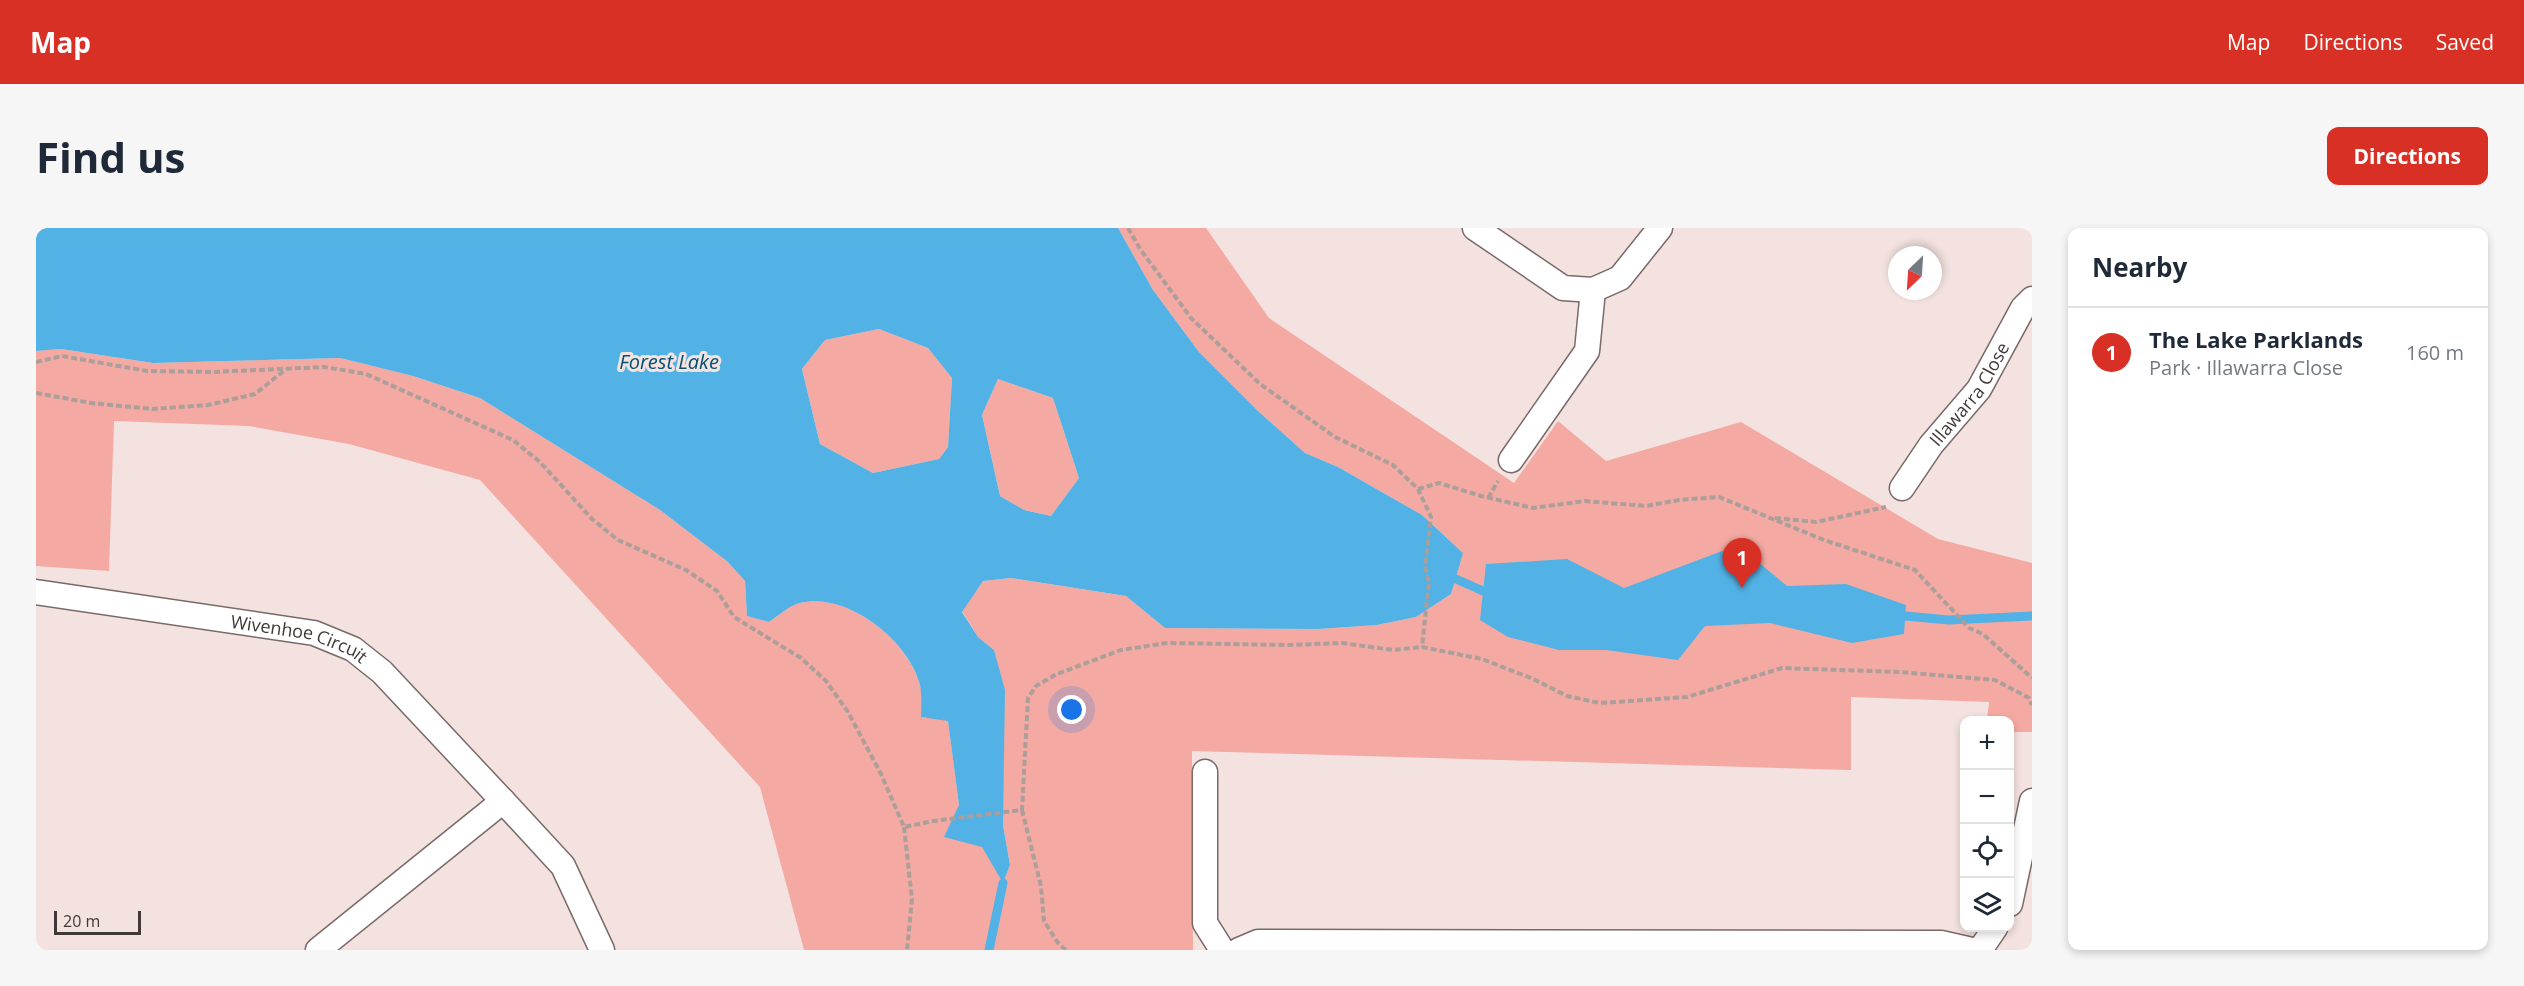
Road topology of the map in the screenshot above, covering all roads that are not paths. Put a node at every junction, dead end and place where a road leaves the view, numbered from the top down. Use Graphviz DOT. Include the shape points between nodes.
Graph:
graph roads {
  1 [pos="1475,228"];
  2 [pos="1660,228"];
  3 [pos="1593,290"];
  4 [pos="2032,299"];
  5 [pos="1511,460"];
  6 [pos="1902,488"];
  7 [pos="36,592"];
  8 [pos="1205,772"];
  9 [pos="503,801"];
  10 [pos="2032,801"];
  11 [pos="2014,885"];
  12 [pos="1992,932"];
  13 [pos="318,950"];
  14 [pos="602,950"];
  15 [pos="1222,950"];
  16 [pos="1239,950"];
  17 [pos="1972,950"];
  18 [pos="1980,950"];
  1 -- 3 [label="street" via="1563,288"];
  2 -- 3 [label="street" via="1620,278"];
  3 -- 5 [label="street" via="1587,351"];
  4 -- 6 [label="street, Illawarra Close" via="2023,308 1979,389 1931,445"];
  7 -- 9 [label="street, Wivenhoe Circuit" via="314,633 353,648 382,672"];
  8 -- 15 [label="street" via="1205,923"];
  9 -- 13 [label="street"];
  9 -- 14 [label="street, Wivenhoe Circuit" via="563,866"];
  10 -- 11 [label="street"];
  12 -- 18 [label="street"];
  16 -- 17 [label="street" via="1258,942 1941,943"];
}
